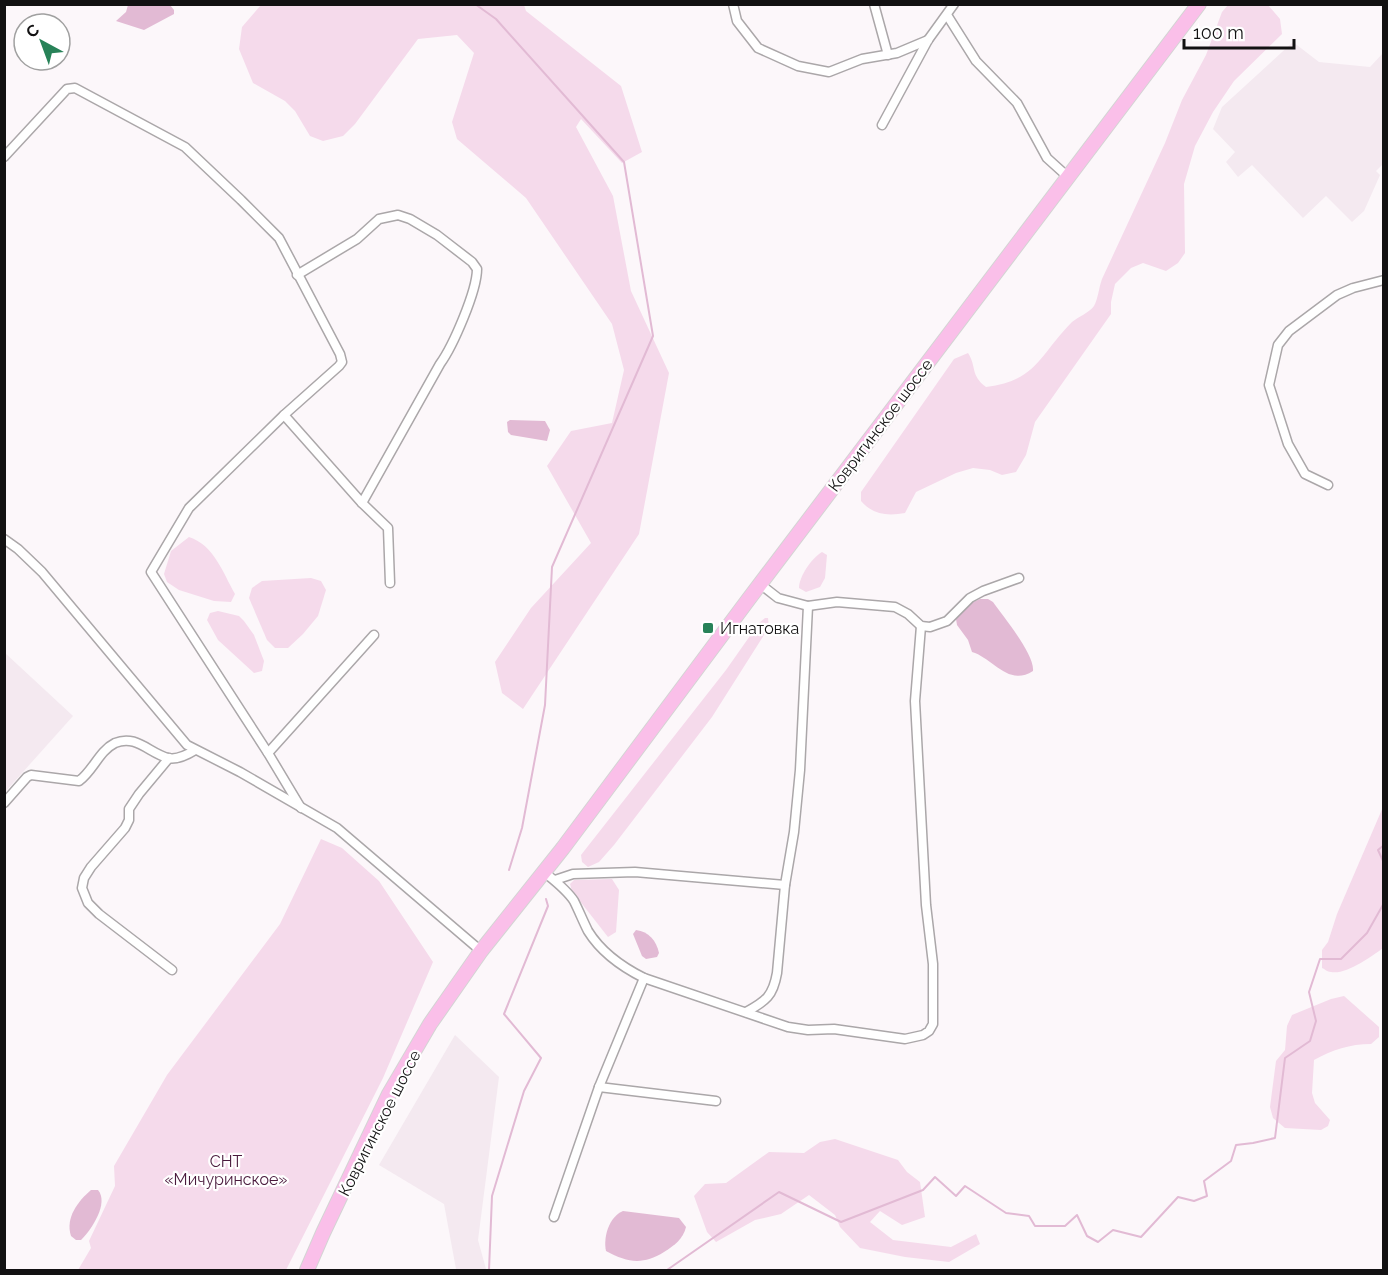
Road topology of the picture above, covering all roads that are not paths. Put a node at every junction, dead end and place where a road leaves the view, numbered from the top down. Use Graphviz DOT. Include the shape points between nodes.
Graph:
graph roads {
  1 [pos="733,4"];
  2 [pos="874,4"];
  3 [pos="954,4"];
  4 [pos="1199,4"];
  5 [pos="947,15"];
  6 [pos="928,40"];
  7 [pos="888,55"];
  8 [pos="882,125"];
  9 [pos="5,155"];
  10 [pos="1068,177"];
  11 [pos="297,275"];
  12 [pos="1383,280"];
  13 [pos="284,415"];
  14 [pos="1328,485"];
  15 [pos="362,503"];
  16 [pos="4,539"];
  17 [pos="1019,578"];
  18 [pos="390,583"];
  19 [pos="760,584"];
  20 [pos="808,606"];
  21 [pos="921,626"];
  22 [pos="374,635"];
  23 [pos="195,750"];
  24 [pos="268,753"];
  25 [pos="169,758"];
  26 [pos="4,803"];
  27 [pos="301,808"];
  28 [pos="549,876"];
  29 [pos="785,885"];
  30 [pos="482,951"];
  31 [pos="172,970"];
  32 [pos="644,978"];
  33 [pos="746,1012"];
  34 [pos="599,1087"];
  35 [pos="716,1101"];
  36 [pos="554,1217"];
  37 [pos="308,1270"];
  1 -- 7 [label="street" via="737,21 759,48 798,66 829,72 862,58"];
  2 -- 7 [label="street"];
  3 -- 5 [label="street"];
  4 -- 10 [label="main road, Ковригинское шоссе"];
  5 -- 6 [label="street"];
  5 -- 10 [label="street" via="976,61 1017,103 1047,158"];
  6 -- 7 [label="street"];
  6 -- 8 [label="street"];
  9 -- 11 [label="street" via="67,89 75,88 185,147 279,238"];
  10 -- 19 [label="main road, Ковригинское шоссе"];
  11 -- 13 [label="street" via="342,362"];
  11 -- 15 [label="street" via="357,239 378,219 398,215 437,235 477,269 449,351"];
  12 -- 14 [label="street" via="1337,295 1289,331 1278,345 1269,385 1288,444 1305,474"];
  13 -- 15 [label="street"];
  13 -- 24 [label="street" via="189,507 151,572"];
  15 -- 18 [label="street" via="388,528"];
  16 -- 23 [label="street" via="42,572 176,734"];
  17 -- 21 [label="street" via="970,598 941,625"];
  19 -- 20 [label="street" via="778,598"];
  19 -- 28 [label="main road, Ковригинское шоссе" via="563,848"];
  20 -- 21 [label="street" via="837,602 895,606"];
  20 -- 29 [label="street" via="800,771"];
  21 -- 33 [label="street" via="915,701 933,964 933,1024 923,1035 905,1039 788,1027"];
  22 -- 24 [label="street"];
  23 -- 25 [label="street" via="183,757"];
  23 -- 27 [label="street"];
  24 -- 27 [label="street"];
  25 -- 26 [label="street" via="135,741 124,741 109,747 79,781 31,775"];
  25 -- 31 [label="street" via="139,794 129,809 125,828 91,867 82,888 88,903 99,914"];
  27 -- 30 [label="street" via="337,828"];
  28 -- 29 [label="street" via="635,872"];
  28 -- 30 [label="main road, Ковригинское шоссе"];
  28 -- 32 [label="street" via="574,901 599,945"];
  29 -- 33 [label="street" via="774,987 769,997"];
  30 -- 37 [label="main road, Ковригинское шоссе" via="430,1024 389,1094"];
  32 -- 33 [label="street"];
  32 -- 34 [label="street"];
  34 -- 35 [label="street"];
  34 -- 36 [label="street"];
}
